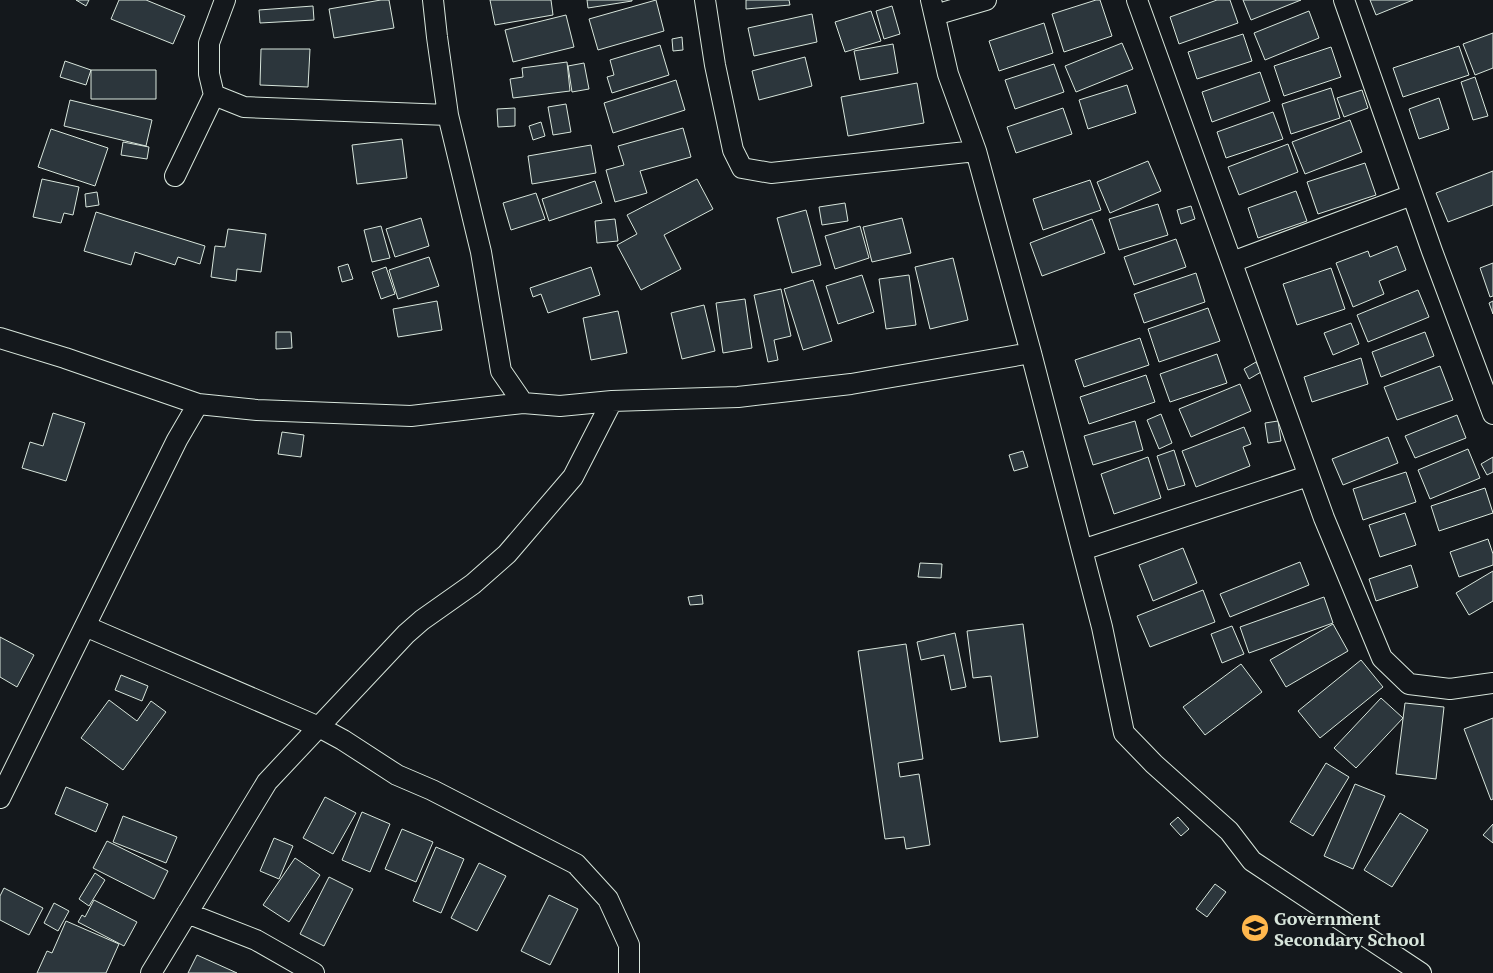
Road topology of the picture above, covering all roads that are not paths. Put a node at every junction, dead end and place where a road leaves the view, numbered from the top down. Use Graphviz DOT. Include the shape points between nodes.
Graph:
graph roads {
  1 [pos="224,0"];
  2 [pos="433,0"];
  3 [pos="705,0"];
  4 [pos="986,0"];
  5 [pos="1137,0"];
  6 [pos="1344,0"];
  7 [pos="933,8"];
  8 [pos="214,95"];
  9 [pos="448,115"];
  10 [pos="976,151"];
  11 [pos="175,176"];
  12 [pos="1412,196"];
  13 [pos="1232,262"];
  14 [pos="0,338"];
  15 [pos="1031,353"];
  16 [pos="612,401"];
  17 [pos="523,403"];
  18 [pos="198,404"];
  19 [pos="1493,414"];
  20 [pos="1308,476"];
  21 [pos="1082,550"];
  22 [pos="85,626"];
  23 [pos="1493,683"];
  24 [pos="319,727"];
  25 [pos="0,798"];
  26 [pos="187,913"];
  27 [pos="151,973"];
  28 [pos="314,973"];
  29 [pos="629,973"];
  30 [pos="1421,973"];
  1 -- 8 [label="street" via="209,43 208,74"];
  2 -- 9 [label="street"];
  3 -- 10 [label="street" via="733,150 742,168 771,173"];
  4 -- 7 [label="street"];
  5 -- 13 [label="street"];
  6 -- 12 [label="street"];
  7 -- 10 [label="street" via="948,74"];
  8 -- 9 [label="street" via="244,107"];
  8 -- 11 [label="street"];
  9 -- 17 [label="street" via="481,252 501,371"];
  10 -- 15 [label="street"];
  12 -- 13 [label="street"];
  12 -- 19 [label="street"];
  13 -- 20 [label="street"];
  14 -- 18 [label="street"];
  15 -- 16 [label="street" via="851,384 738,398"];
  15 -- 21 [label="street"];
  16 -- 17 [label="street" via="560,406"];
  16 -- 24 [label="street" via="573,477 506,554 474,584 406,634"];
  17 -- 18 [label="street" via="411,416 257,410"];
  18 -- 22 [label="street"];
  20 -- 21 [label="street"];
  20 -- 23 [label="street" via="1382,658 1409,684 1450,689"];
  21 -- 30 [label="street" via="1124,733 1229,831 1252,861"];
  22 -- 24 [label="street"];
  22 -- 25 [label="street"];
  24 -- 26 [label="street" via="266,782"];
  24 -- 29 [label="street" via="397,776 432,790 576,864 608,899 629,945"];
  26 -- 27 [label="street"];
  26 -- 28 [label="street" via="256,940"];
}
